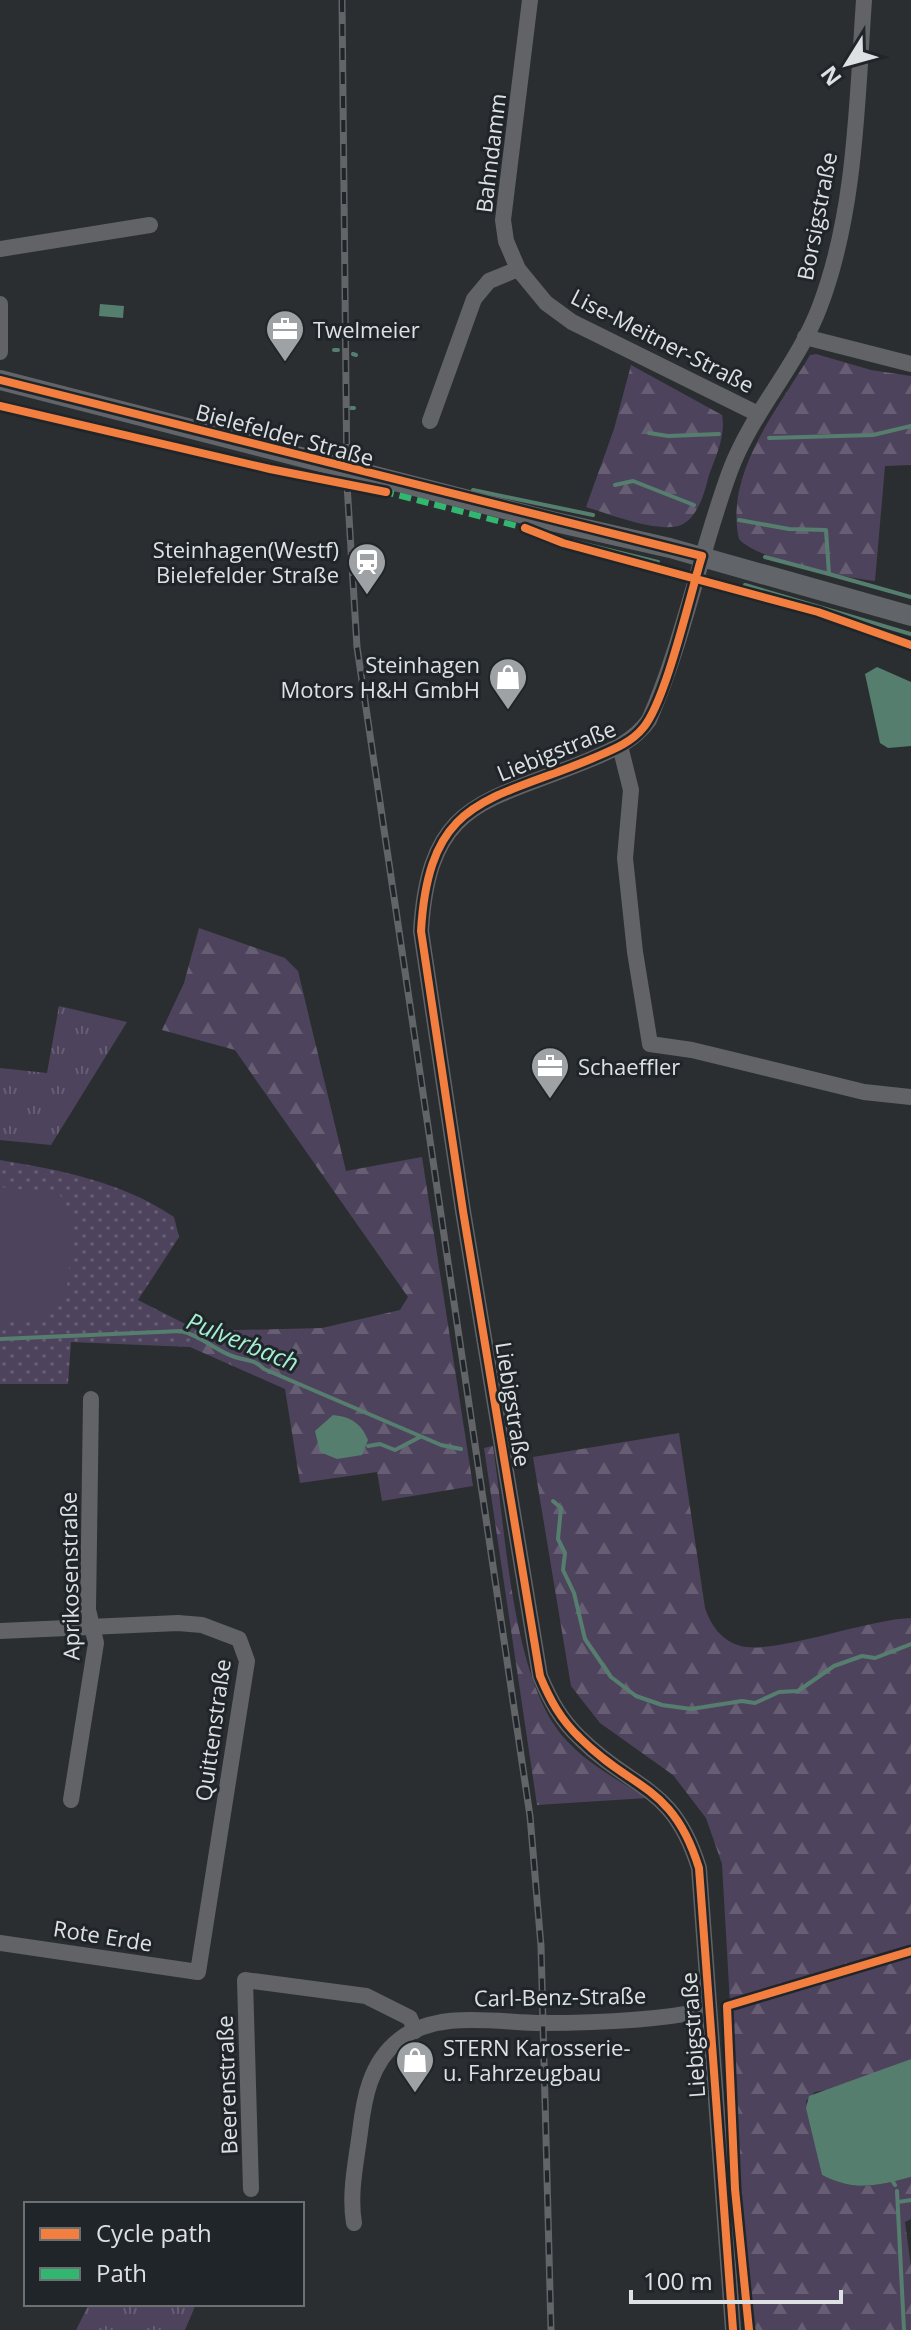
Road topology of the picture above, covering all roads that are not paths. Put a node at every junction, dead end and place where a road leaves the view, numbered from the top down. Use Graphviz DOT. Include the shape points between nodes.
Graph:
graph roads {
  1 [pos="530,0"];
  2 [pos="864,0"];
  3 [pos="150,225"];
  4 [pos="0,249"];
  5 [pos="518,269"];
  6 [pos="0,304"];
  7 [pos="805,337"];
  8 [pos="0,352"];
  9 [pos="911,364"];
  10 [pos="0,380"];
  11 [pos="758,414"];
  12 [pos="430,421"];
  13 [pos="702,556"];
  14 [pos="911,616"];
  15 [pos="620,746"];
  16 [pos="911,1097"];
  17 [pos="91,1399"];
  18 [pos="93,1628"];
  19 [pos="0,1631"];
  20 [pos="71,1800"];
  21 [pos="0,1943"];
  22 [pos="198,1972"];
  23 [pos="707,2010"];
  24 [pos="415,2031"];
  25 [pos="251,2189"];
  26 [pos="354,2223"];
  27 [pos="733,2330"];
  1 -- 5 [label="street, Bahndamm" via="503,220"];
  2 -- 7 [label="street, Borsigstraße" via="840,237 820,308"];
  3 -- 4 [label="street"];
  5 -- 11 [label="street, Lise-Meitner-Straße" via="533,291 572,322"];
  5 -- 12 [label="street" via="489,281 474,299"];
  6 -- 8 [label="street"];
  7 -- 9 [label="street"];
  7 -- 11 [label="street, Borsigstraße"];
  10 -- 13 [label="main road, Bielefelder Straße"];
  11 -- 13 [label="street, Borsigstraße" via="730,470"];
  13 -- 14 [label="main road, Bielefelder Straße"];
  13 -- 15 [label="street, Liebigstraße" via="654,709 642,730"];
  15 -- 16 [label="street" via="631,790 625,858 650,1044 864,1092"];
  15 -- 23 [label="street, Liebigstraße" via="497,793 464,813 437,852 421,931 540,1676 566,1723 665,1803 692,1845 702,1891"];
  17 -- 18 [label="street, Aprikosenstraße" via="88,1610"];
  18 -- 19 [label="street, Quittenstraße"];
  18 -- 20 [label="street, Aprikosenstraße" via="96,1643"];
  18 -- 22 [label="street, Quittenstraße" via="202,1625 229,1634 245,1649"];
  21 -- 22 [label="street, Rote Erde"];
  23 -- 24 [label="street, Carl-Benz-Straße" via="544,2023 468,2020"];
  23 -- 27 [label="street, Liebigstraße"];
  24 -- 25 [label="street, Beerenstraße" via="410,2018 366,1996 245,1980"];
  24 -- 26 [label="street, Carl-Benz-Straße" via="379,2062 365,2092 351,2202"];
}
